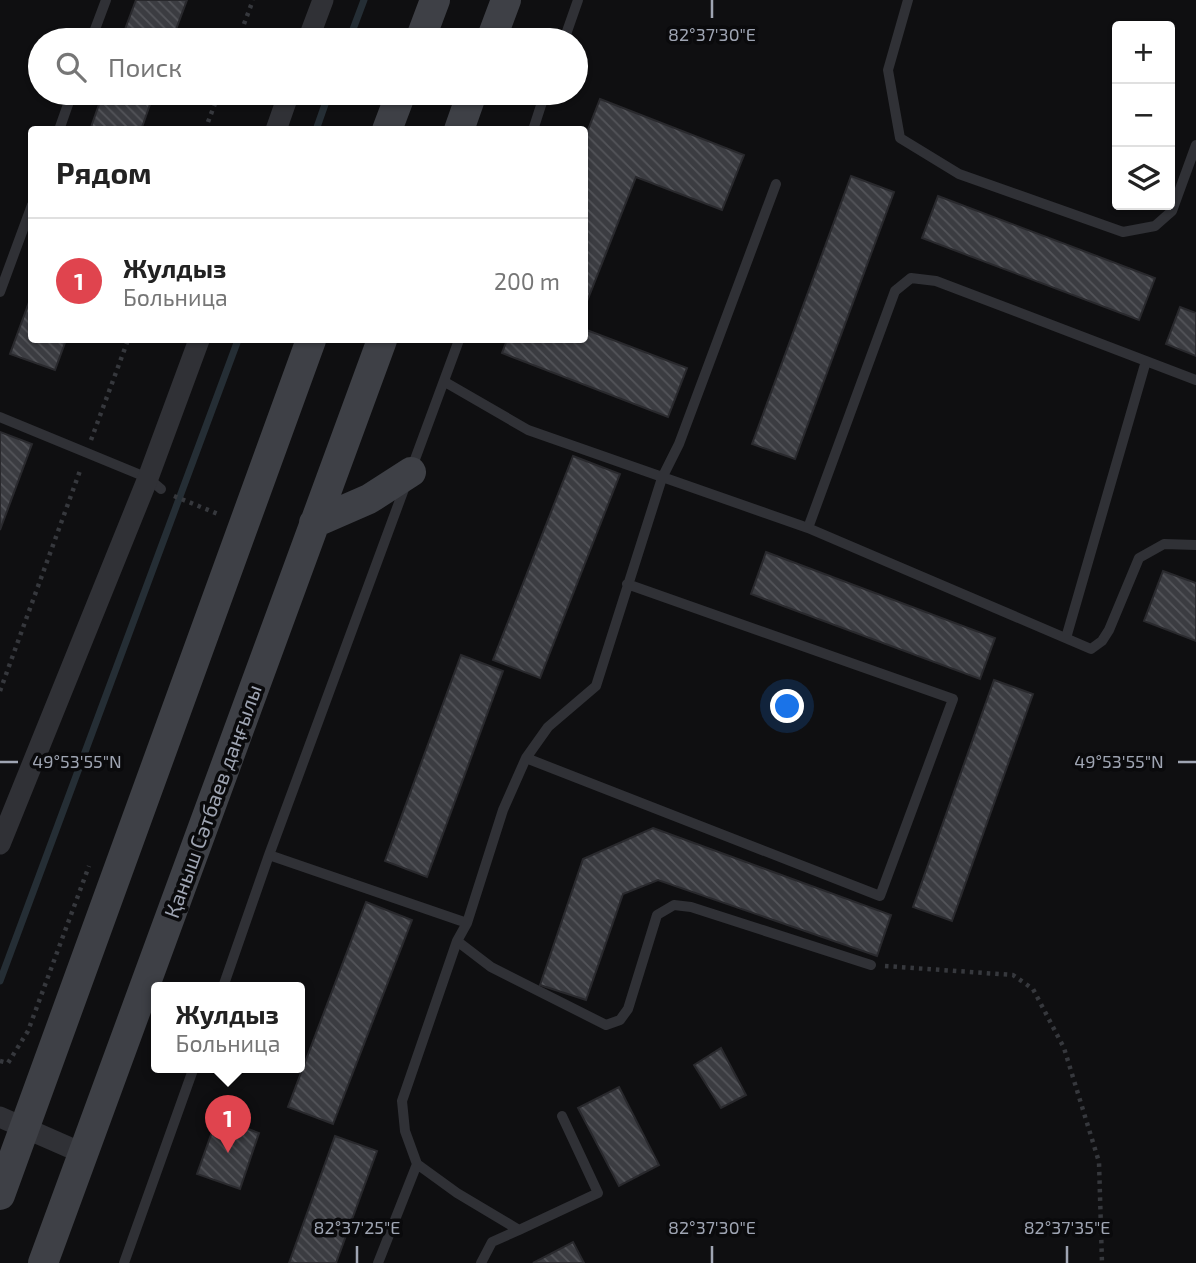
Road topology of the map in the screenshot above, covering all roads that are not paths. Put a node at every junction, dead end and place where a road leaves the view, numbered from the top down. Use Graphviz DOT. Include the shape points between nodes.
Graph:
graph roads {
  1 [pos="106,0"];
  2 [pos="323,0"];
  3 [pos="435,0"];
  4 [pos="506,0"];
  5 [pos="578,0"];
  6 [pos="908,0"];
  7 [pos="96,28"];
  8 [pos="312,28"];
  9 [pos="424,28"];
  10 [pos="496,28"];
  11 [pos="568,28"];
  12 [pos="68,105"];
  13 [pos="285,105"];
  14 [pos="396,105"];
  15 [pos="467,105"];
  16 [pos="541,105"];
  17 [pos="60,126"];
  18 [pos="277,126"];
  19 [pos="389,126"];
  20 [pos="460,126"];
  21 [pos="534,126"];
  22 [pos="1196,145"];
  23 [pos="776,184"];
  24 [pos="28,216"];
  25 [pos="0,292"];
  26 [pos="198,343"];
  27 [pos="310,343"];
  28 [pos="381,343"];
  29 [pos="458,343"];
  30 [pos="1146,361"];
  31 [pos="1196,380"];
  32 [pos="445,382"];
  33 [pos="0,417"];
  34 [pos="411,472"];
  35 [pos="662,478"];
  36 [pos="154,484"];
  37 [pos="314,523"];
  38 [pos="808,528"];
  39 [pos="1196,545"];
  40 [pos="627,584"];
  41 [pos="1066,638"];
  42 [pos="527,758"];
  43 [pos="0,844"];
  44 [pos="269,855"];
  45 [pos="467,923"];
  46 [pos="457,941"];
  47 [pos="871,965"];
  48 [pos="225,982"];
  49 [pos="192,1073"];
  50 [pos="562,1116"];
  51 [pos="12,1122"];
  52 [pos="82,1153"];
  53 [pos="417,1164"];
  54 [pos="0,1195"];
  55 [pos="519,1230"];
  56 [pos="43,1263"];
  57 [pos="124,1263"];
  58 [pos="378,1263"];
  59 [pos="481,1263"];
  1 -- 7 [label="lane"];
  2 -- 8 [label="street"];
  3 -- 9 [label="main road"];
  4 -- 10 [label="main road"];
  5 -- 11 [label="lane"];
  6 -- 22 [label="lane" via="888,70 900,138 959,174 1123,232 1155,226 1172,211"];
  12 -- 17 [label="lane"];
  13 -- 18 [label="street"];
  14 -- 19 [label="main road"];
  15 -- 20 [label="main road"];
  16 -- 21 [label="lane"];
  23 -- 35 [label="lane" via="679,444"];
  24 -- 25 [label="lane"];
  26 -- 36 [label="street"];
  27 -- 51 [label="main road"];
  28 -- 37 [label="main road, Қаныш Сәтбаев даңғылы"];
  29 -- 32 [label="lane"];
  30 -- 31 [label="lane"];
  30 -- 38 [label="lane" via="936,281 911,278 895,291"];
  30 -- 41 [label="lane"];
  32 -- 34 [label="lane"];
  32 -- 35 [label="lane" via="528,430"];
  33 -- 36 [label="lane"];
  34 -- 37 [label="main road" via="369,499"];
  34 -- 44 [label="lane"];
  35 -- 38 [label="lane"];
  35 -- 40 [label="lane"];
  36 -- 43 [label="street"];
  37 -- 52 [label="main road, Қаныш Сәтбаев даңғылы"];
  38 -- 41 [label="lane"];
  39 -- 41 [label="lane" via="1164,544 1139,558 1109,630 1091,649"];
  40 -- 42 [label="lane" via="596,686 548,727"];
  40 -- 42 [label="lane" via="953,699 880,895"];
  42 -- 45 [label="lane" via="503,810"];
  44 -- 45 [label="lane"];
  44 -- 48 [label="lane"];
  45 -- 46 [label="lane"];
  46 -- 47 [label="lane" via="491,967 606,1025 620,1020 628,1009 657,915 674,905"];
  46 -- 53 [label="lane" via="402,1101 405,1131"];
  49 -- 57 [label="lane"];
  50 -- 55 [label="lane" via="598,1193"];
  51 -- 52 [label="street"];
  51 -- 54 [label="main road"];
  52 -- 56 [label="main road, Қаныш Сәтбаев даңғылы"];
  53 -- 55 [label="lane"];
  53 -- 58 [label="lane"];
  55 -- 59 [label="lane" via="492,1242"];
}
